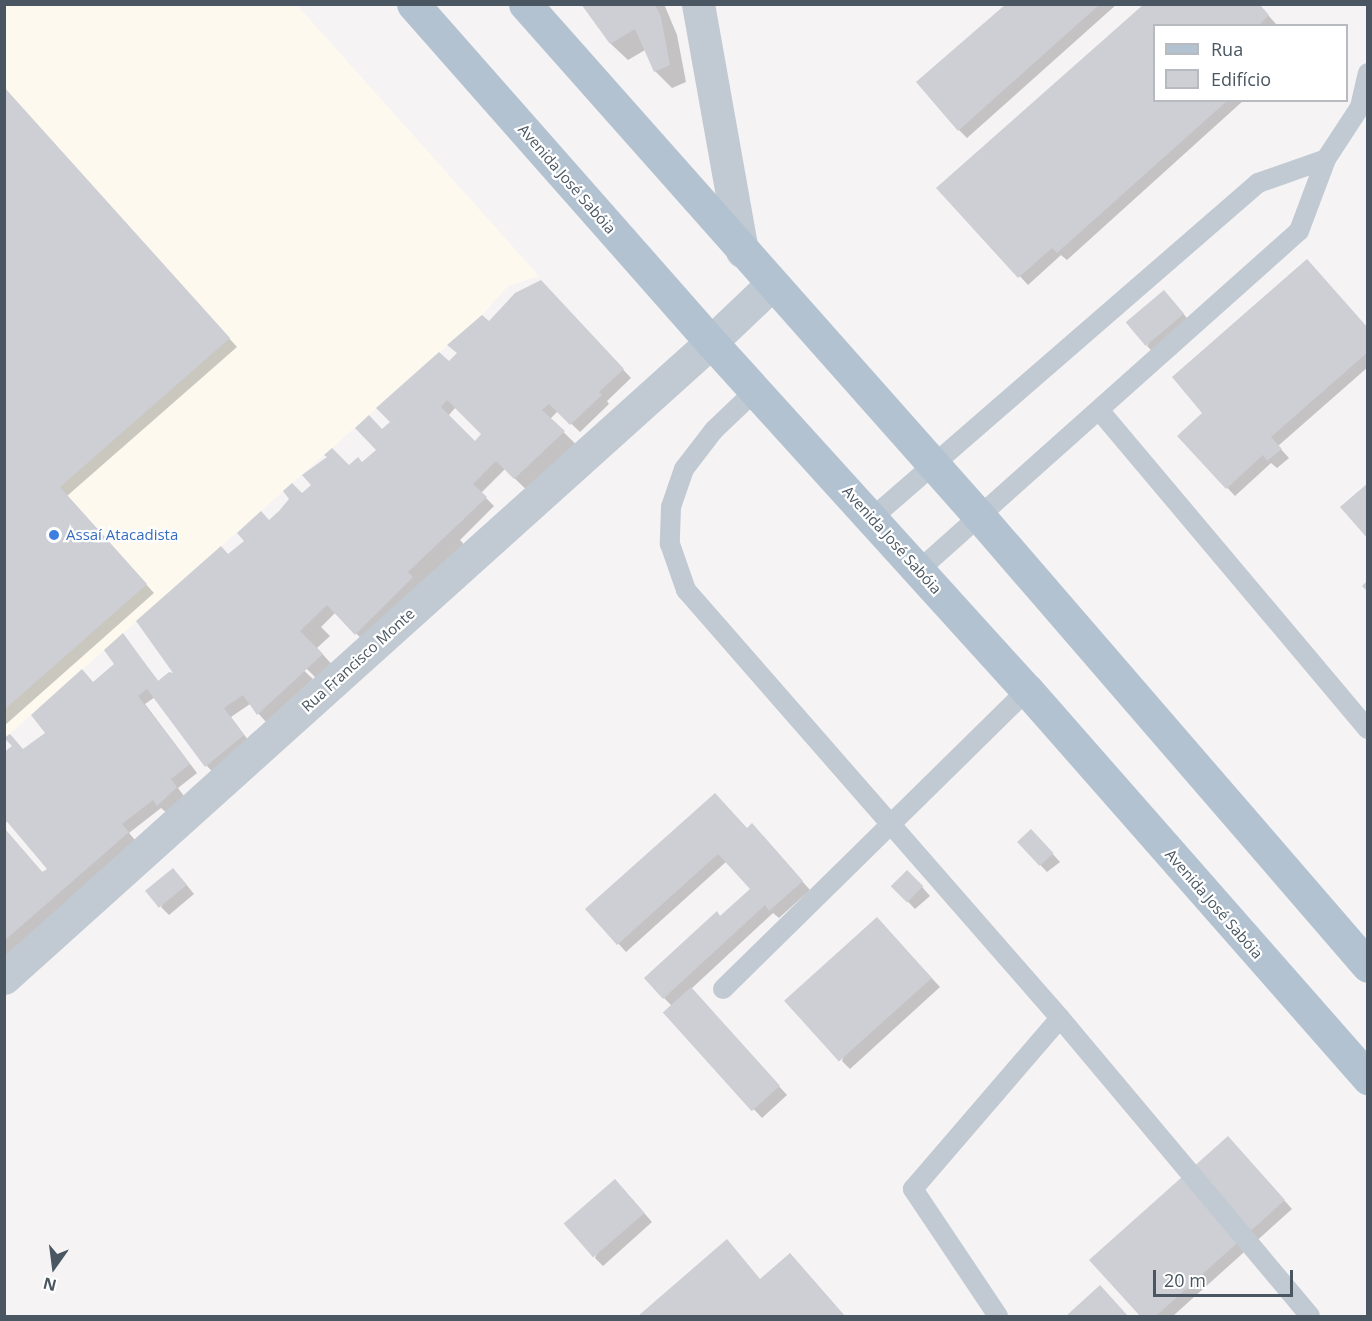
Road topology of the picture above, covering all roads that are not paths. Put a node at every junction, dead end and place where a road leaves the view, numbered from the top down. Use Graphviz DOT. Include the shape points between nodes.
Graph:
graph roads {
  1 [pos="413,4"];
  2 [pos="525,4"];
  3 [pos="698,4"];
  4 [pos="1368,73"];
  5 [pos="1326,159"];
  6 [pos="742,251"];
  7 [pos="772,284"];
  8 [pos="711,342"];
  9 [pos="756,390"];
  10 [pos="1099,410"];
  11 [pos="933,464"];
  12 [pos="980,517"];
  13 [pos="872,518"];
  14 [pos="919,570"];
  15 [pos="1028,690"];
  16 [pos="1368,729"];
  17 [pos="891,825"];
  18 [pos="1368,966"];
  19 [pos="4,978"];
  20 [pos="723,989"];
  21 [pos="1060,1018"];
  22 [pos="1368,1078"];
  23 [pos="998,1317"];
  24 [pos="1310,1317"];
  1 -- 8 [label="main road, Avenida José Sabóia"];
  2 -- 6 [label="main road"];
  3 -- 6 [label="street"];
  4 -- 5 [label="lane" via="1360,107"];
  5 -- 10 [label="lane" via="1299,231"];
  5 -- 11 [label="lane" via="1258,183"];
  6 -- 7 [label="main road"];
  7 -- 8 [label="street, Rua Francisco Monte"];
  7 -- 11 [label="main road"];
  8 -- 9 [label="main road, Avenida José Sabóia"];
  8 -- 19 [label="street, Rua Francisco Monte"];
  9 -- 13 [label="main road, Avenida José Sabóia"];
  9 -- 17 [label="lane" via="714,430 684,469 671,507 670,544 686,591"];
  10 -- 12 [label="lane"];
  10 -- 16 [label="lane"];
  11 -- 12 [label="main road"];
  11 -- 13 [label="lane"];
  12 -- 14 [label="lane"];
  12 -- 18 [label="main road"];
  13 -- 14 [label="main road, Avenida José Sabóia"];
  14 -- 15 [label="main road, Avenida José Sabóia"];
  15 -- 17 [label="lane"];
  15 -- 22 [label="main road, Avenida José Sabóia"];
  17 -- 20 [label="lane"];
  17 -- 21 [label="lane"];
  21 -- 23 [label="lane" via="913,1189"];
  21 -- 24 [label="lane"];
}
